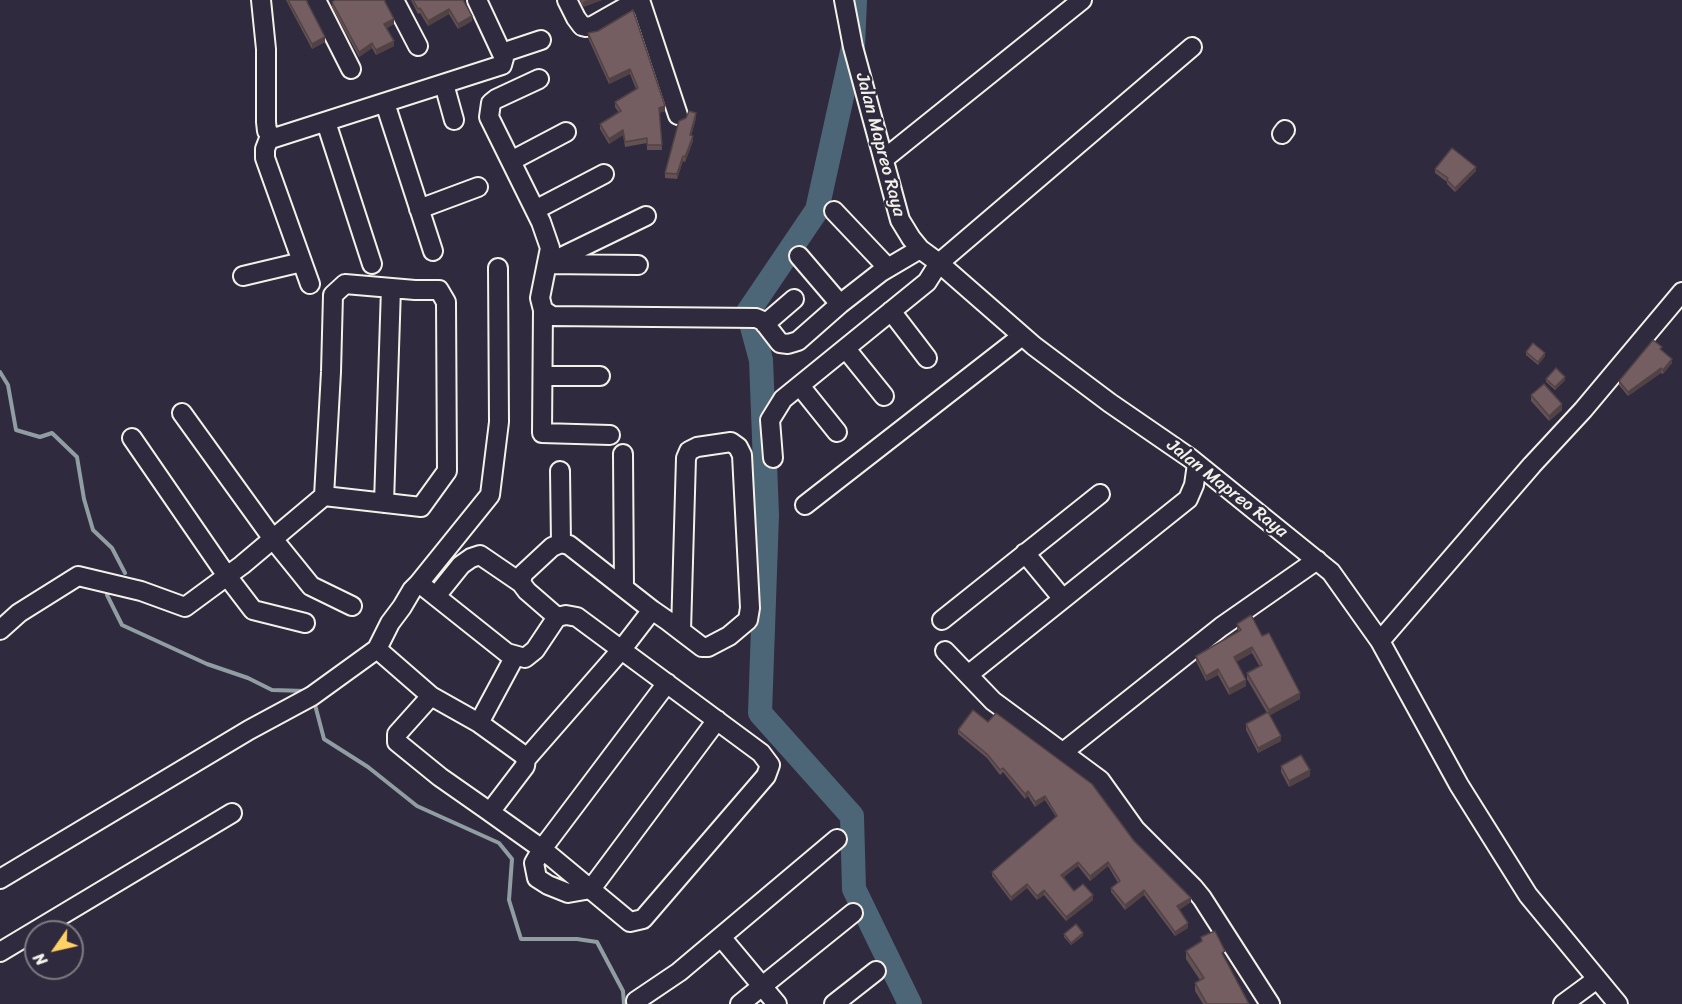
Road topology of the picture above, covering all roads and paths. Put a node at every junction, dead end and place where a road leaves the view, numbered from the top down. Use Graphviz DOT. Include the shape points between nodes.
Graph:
graph roads {
  1 [pos="261,0"];
  2 [pos="316,0"];
  3 [pos="394,0"];
  4 [pos="477,0"];
  5 [pos="567,0"];
  6 [pos="639,0"];
  7 [pos="844,0"];
  8 [pos="1082,0"];
  9 [pos="541,40"];
  10 [pos="418,46"];
  11 [pos="1192,47"];
  12 [pos="502,53"];
  13 [pos="351,69"];
  14 [pos="539,79"];
  15 [pos="444,84"];
  16 [pos="385,103"];
  17 [pos="678,115"];
  18 [pos="454,120"];
  19 [pos="326,122"];
  20 [pos="566,132"];
  21 [pos="270,136"];
  22 [pos="884,159"];
  23 [pos="511,161"];
  24 [pos="604,174"];
  25 [pos="477,187"];
  26 [pos="419,209"];
  27 [pos="535,210"];
  28 [pos="834,211"];
  29 [pos="645,216"];
  30 [pos="616,231"];
  31 [pos="920,249"];
  32 [pos="433,251"];
  33 [pos="799,256"];
  34 [pos="302,262"];
  35 [pos="939,263"];
  36 [pos="372,264"];
  37 [pos="547,264"];
  38 [pos="616,265"];
  39 [pos="638,265"];
  40 [pos="498,268"];
  41 [pos="888,268"];
  42 [pos="243,276"];
  43 [pos="310,284"];
  44 [pos="391,288"];
  45 [pos="1682,292"];
  46 [pos="794,299"];
  47 [pos="840,304"];
  48 [pos="543,310"];
  49 [pos="891,311"];
  50 [pos="765,324"];
  51 [pos="1022,336"];
  52 [pos="846,349"];
  53 [pos="927,357"];
  54 [pos="543,376"];
  55 [pos="600,376"];
  56 [pos="800,386"];
  57 [pos="884,396"];
  58 [pos="182,413"];
  59 [pos="837,432"];
  60 [pos="610,435"];
  61 [pos="132,438"];
  62 [pos="622,454"];
  63 [pos="773,458"];
  64 [pos="1197,464"];
  65 [pos="560,471"];
  66 [pos="1100,494"];
  67 [pos="324,496"];
  68 [pos="384,503"];
  69 [pos="805,505"];
  70 [pos="273,539"];
  71 [pos="561,543"];
  72 [pos="1025,553"];
  73 [pos="1317,560"];
  74 [pos="227,576"];
  75 [pos="419,583"];
  76 [pos="521,583"];
  77 [pos="624,588"];
  78 [pos="436,596"];
  79 [pos="1063,599"];
  80 [pos="352,606"];
  81 [pos="652,610"];
  82 [pos="557,617"];
  83 [pos="942,620"];
  84 [pos="306,623"];
  85 [pos="0,630"];
  86 [pos="681,631"];
  87 [pos="1380,641"];
  88 [pos="377,649"];
  89 [pos="622,649"];
  90 [pos="945,651"];
  91 [pos="515,656"];
  92 [pos="968,675"];
  93 [pos="667,683"];
  94 [pos="431,696"];
  95 [pos="717,720"];
  96 [pos="479,723"];
  97 [pos="1062,753"];
  98 [pos="526,759"];
  99 [pos="490,812"];
  100 [pos="232,813"];
  101 [pos="837,839"];
  102 [pos="542,849"];
  103 [pos="0,879"];
  104 [pos="591,890"];
  105 [pos="853,913"];
  106 [pos="721,937"];
  107 [pos="0,952"];
  108 [pos="876,971"];
  109 [pos="1597,979"];
  110 [pos="762,986"];
  111 [pos="636,1001"];
  112 [pos="740,1004"];
  113 [pos="777,1004"];
  114 [pos="834,1004"];
  115 [pos="1270,1004"];
  116 [pos="1563,1004"];
  117 [pos="1618,1004"];
  1 -- 21 [label="street" via="266,122"];
  2 -- 13 [label="street"];
  3 -- 10 [label="street"];
  4 -- 12 [label="street"];
  5 -- 6 [label="street" via="586,27"];
  6 -- 17 [label="street"];
  7 -- 22 [label="street, Jalan Mapreo Raya"];
  8 -- 22 [label="street"];
  9 -- 12 [label="street"];
  11 -- 35 [label="street"];
  12 -- 15 [label="street" via="502,65"];
  14 -- 23 [label="street" via="491,103 489,117"];
  15 -- 16 [label="street"];
  15 -- 18 [label="street"];
  16 -- 19 [label="street"];
  16 -- 26 [label="street"];
  19 -- 21 [label="street"];
  19 -- 36 [label="street"];
  20 -- 23 [label="street"];
  21 -- 34 [label="street" via="265,158"];
  22 -- 31 [label="street, Jalan Mapreo Raya" via="902,227"];
  23 -- 27 [label="street"];
  24 -- 27 [label="street"];
  25 -- 26 [label="street"];
  26 -- 32 [label="street"];
  27 -- 37 [label="street" via="550,248"];
  28 -- 41 [label="street"];
  29 -- 30 [label="street"];
  30 -- 37 [label="street"];
  30 -- 38 [label="street"];
  31 -- 35 [label="street, Jalan Mapreo Raya"];
  31 -- 41 [label="street"];
  33 -- 47 [label="street"];
  34 -- 42 [label="street"];
  34 -- 43 [label="street"];
  35 -- 49 [label="street" via="927,282"];
  35 -- 51 [label="street, Jalan Mapreo Raya"];
  37 -- 38 [label="street"];
  37 -- 48 [label="street" via="540,298"];
  38 -- 39 [label="street"];
  40 -- 75 [label="street" via="499,422 490,495"];
  41 -- 47 [label="street"];
  44 -- 67 [label="street" via="345,285 333,294"];
  44 -- 68 [label="street"];
  44 -- 68 [label="street" via="439,290 446,302 447,471 422,507"];
  45 -- 87 [label="street"];
  46 -- 50 [label="street"];
  47 -- 50 [label="street" via="798,341 788,344 780,343"];
  48 -- 50 [label="street" via="552,316 756,318"];
  48 -- 54 [label="street"];
  49 -- 52 [label="street"];
  49 -- 53 [label="street"];
  51 -- 64 [label="street, Jalan Mapreo Raya"];
  51 -- 69 [label="street"];
  52 -- 56 [label="street"];
  52 -- 57 [label="street"];
  54 -- 55 [label="street"];
  54 -- 60 [label="street" via="542,433"];
  56 -- 59 [label="street"];
  56 -- 63 [label="street" via="783,399 770,420"];
  58 -- 70 [label="street"];
  61 -- 74 [label="street"];
  62 -- 77 [label="street"];
  64 -- 73 [label="street, Jalan Mapreo Raya"];
  64 -- 79 [label="street" via="1188,499"];
  65 -- 71 [label="street"];
  66 -- 72 [label="street"];
  67 -- 68 [label="street"];
  67 -- 70 [label="street"];
  70 -- 74 [label="street"];
  70 -- 80 [label="street" via="311,586"];
  71 -- 76 [label="street" via="523,574"];
  71 -- 77 [label="street" via="569,545"];
  72 -- 79 [label="street"];
  72 -- 83 [label="street"];
  73 -- 87 [label="street, Jalan Mapreo Raya" via="1331,572"];
  73 -- 97 [label="street" via="1221,627"];
  74 -- 84 [label="street" via="254,610"];
  74 -- 85 [label="street" via="185,607 141,591 78,576 18,613"];
  75 -- 78 [label="street"];
  75 -- 88 [label="street"];
  76 -- 78 [label="street" via="480,555 461,565"];
  76 -- 82 [label="street"];
  77 -- 81 [label="street"];
  78 -- 91 [label="street"];
  79 -- 92 [label="street"];
  81 -- 86 [label="street"];
  81 -- 89 [label="street"];
  82 -- 89 [label="street" via="577,617"];
  82 -- 91 [label="street" via="535,650 525,658"];
  86 -- 86 [label="street" via="686,458 697,447 731,442 742,455 748,620 708,647 702,647"];
  87 -- 109 [label="street, Jalan Mapreo Raya" via="1438,748 1519,881"];
  88 -- 94 [label="street"];
  88 -- 103 [label="street" via="312,696"];
  89 -- 93 [label="street"];
  89 -- 98 [label="street"];
  90 -- 92 [label="street"];
  91 -- 96 [label="street"];
  92 -- 97 [label="street" via="993,701"];
  93 -- 95 [label="street"];
  93 -- 102 [label="street"];
  94 -- 96 [label="street"];
  94 -- 99 [label="street" via="397,734 397,742"];
  95 -- 104 [label="street"];
  95 -- 104 [label="street" via="760,753 770,765 766,776 643,919 630,922"];
  96 -- 98 [label="street"];
  97 -- 115 [label="street" via="1100,780 1139,834 1193,887"];
  98 -- 99 [label="street" via="525,766"];
  99 -- 102 [label="street"];
  100 -- 107 [label="street"];
  101 -- 106 [label="street"];
  102 -- 104 [label="street"];
  102 -- 104 [label="street" via="534,862 537,878 568,893"];
  105 -- 110 [label="street"];
  106 -- 110 [label="street"];
  106 -- 111 [label="street"];
  108 -- 114 [label="street"];
  109 -- 116 [label="street"];
  109 -- 117 [label="street, Jalan Mapreo Raya"];
  110 -- 112 [label="street"];
  110 -- 113 [label="street"];
}
